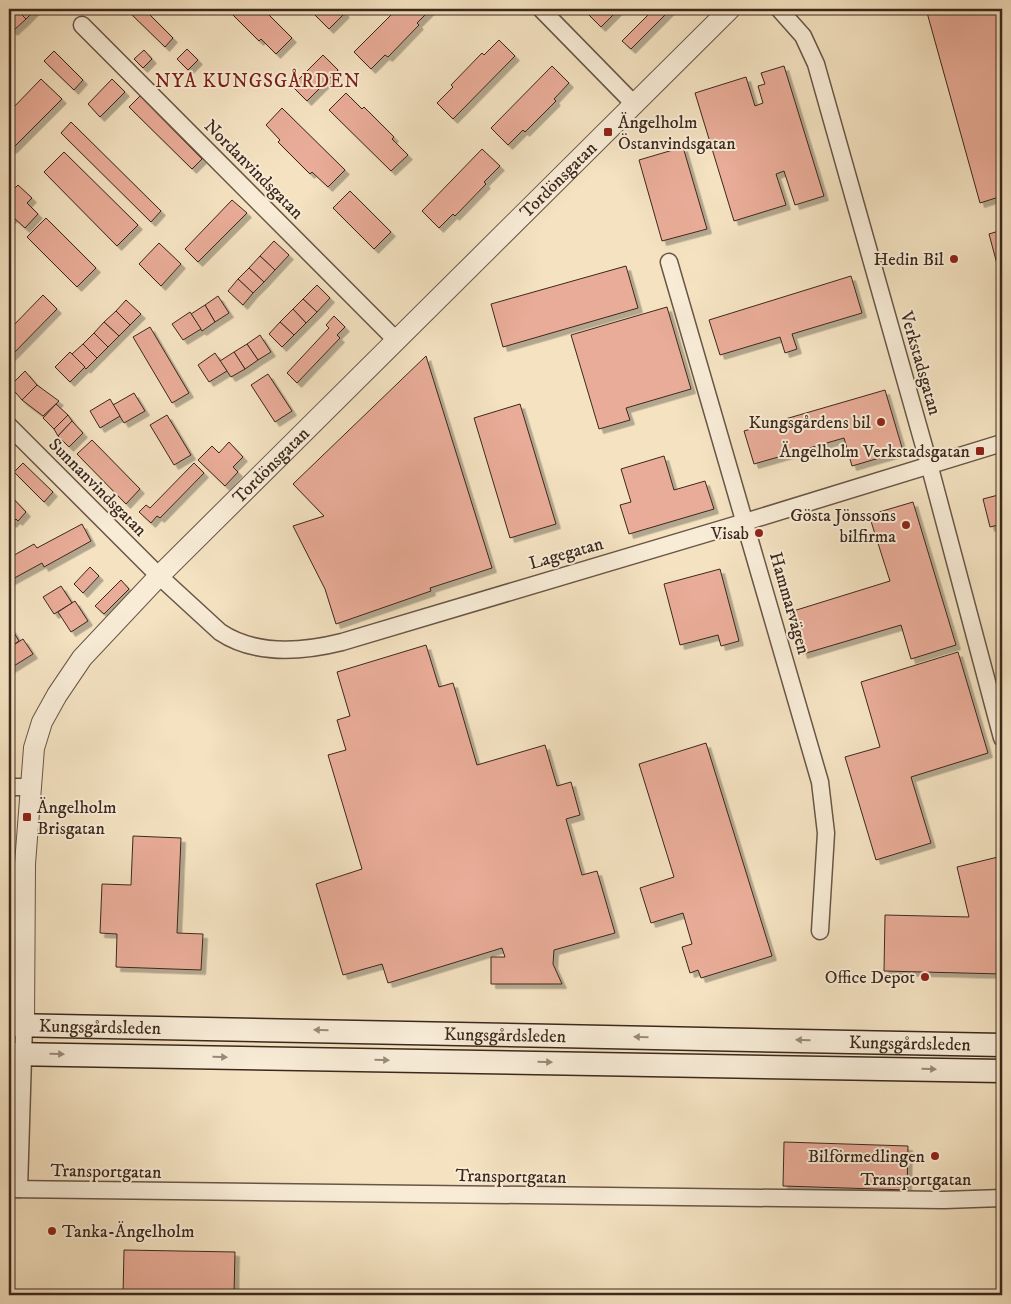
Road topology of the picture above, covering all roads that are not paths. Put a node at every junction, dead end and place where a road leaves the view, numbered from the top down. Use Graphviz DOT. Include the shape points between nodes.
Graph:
graph roads {
  1 [pos="541,9"];
  2 [pos="730,9"];
  3 [pos="779,9"];
  4 [pos="82,25"];
  5 [pos="635,105"];
  6 [pos="669,262"];
  7 [pos="397,341"];
  8 [pos="9,426"];
  9 [pos="1002,443"];
  10 [pos="929,464"];
  11 [pos="745,522"];
  12 [pos="159,576"];
  13 [pos="1002,738"];
  14 [pos="9,787"];
  15 [pos="30,787"];
  16 [pos="820,931"];
  17 [pos="16,1024"];
  18 [pos="1002,1045"];
  19 [pos="16,1054"];
  20 [pos="1002,1070"];
  21 [pos="14,1189"];
  22 [pos="1002,1198"];
  1 -- 5 [label="street"];
  2 -- 5 [label="street, Tordönsgatan"];
  3 -- 10 [label="street, Verkstadsgatan" via="803,36 816,64"];
  4 -- 7 [label="street, Nordanvindsgatan"];
  5 -- 7 [label="street, Tordönsgatan"];
  6 -- 11 [label="street, Hammarvägen"];
  7 -- 12 [label="street, Tordönsgatan"];
  8 -- 12 [label="street, Sunnanvindsgatan"];
  9 -- 10 [label="street, Lagegatan"];
  10 -- 11 [label="street, Lagegatan"];
  10 -- 13 [label="street, Verkstadsgatan"];
  11 -- 12 [label="street, Lagegatan" via="342,642 296,651 229,638"];
  11 -- 16 [label="street, Hammarvägen" via="820,782 826,834"];
  12 -- 15 [label="street, Tordönsgatan" via="82,658 57,695 37,735"];
  14 -- 15 [label="street"];
  15 -- 17 [label="street, Tordönsgatan"];
  18 -- 17 [label="main road, Kungsgårdsleden, one-way"];
  17 -- 19 [label="street, Transportgatan"];
  19 -- 20 [label="main road, Kungsgårdsleden, one-way"];
  19 -- 21 [label="street, Transportgatan"];
  21 -- 22 [label="street, Transportgatan" via="934,1200"];
}
